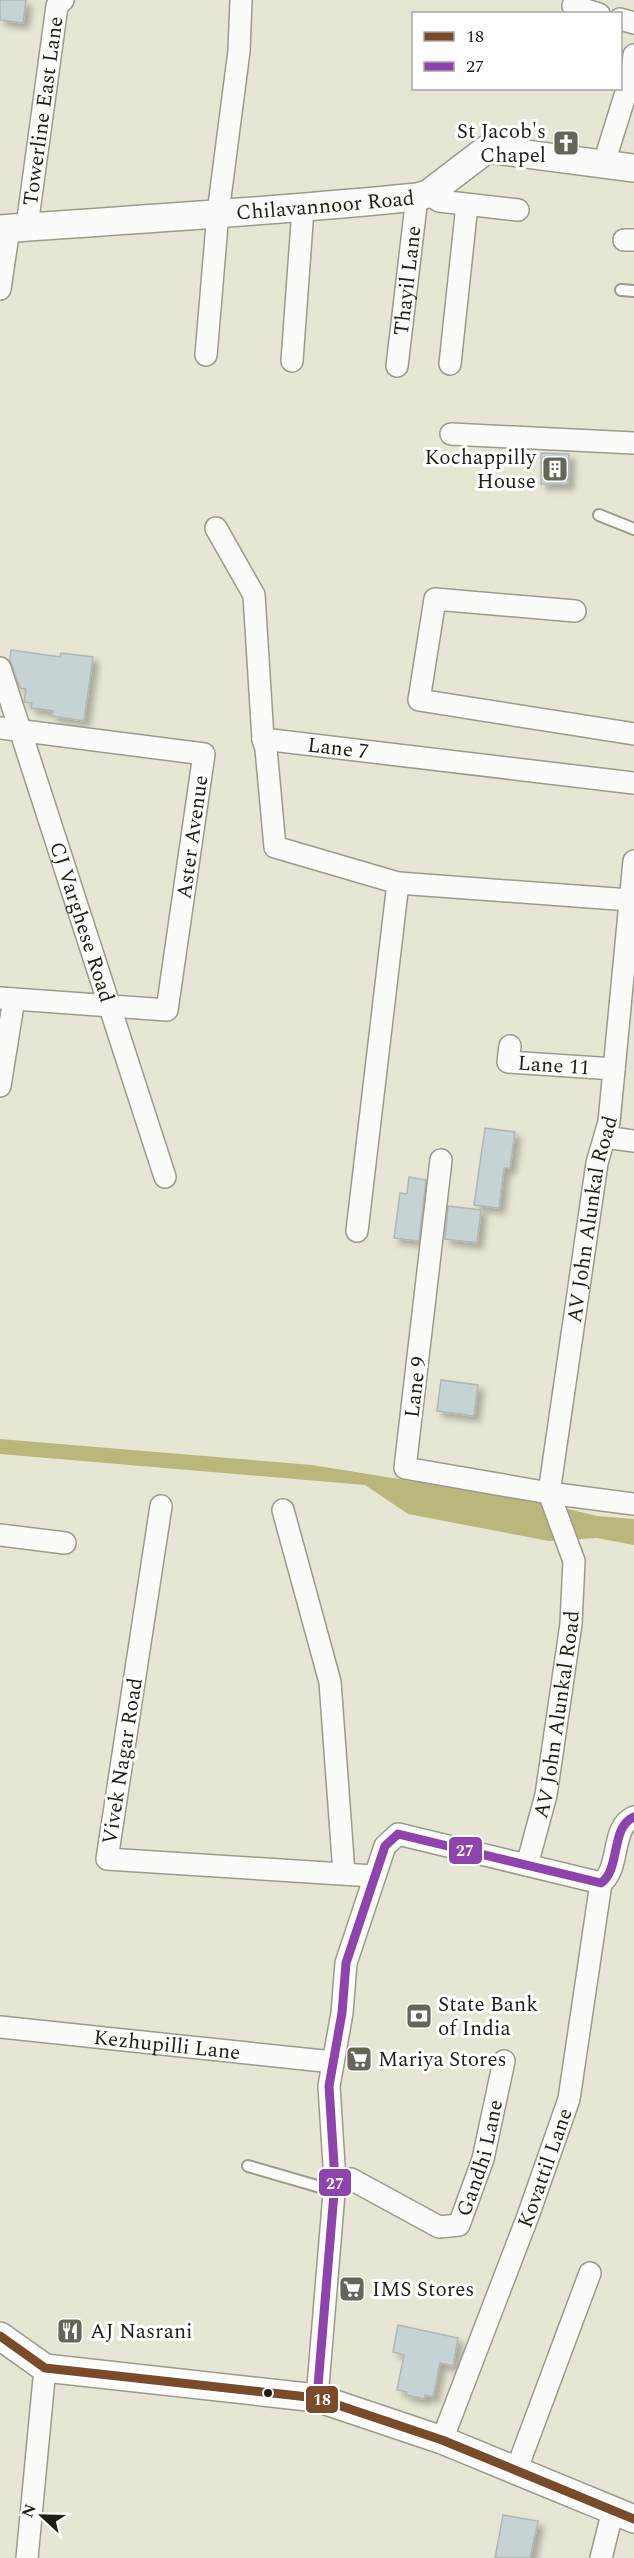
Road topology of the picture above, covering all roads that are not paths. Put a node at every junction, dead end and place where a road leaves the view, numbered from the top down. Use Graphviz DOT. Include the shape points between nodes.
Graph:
graph roads {
  1 [pos="63,0"];
  2 [pos="241,0"];
  3 [pos="575,0"];
  4 [pos="592,12"];
  5 [pos="634,55"];
  6 [pos="604,163"];
  7 [pos="634,168"];
  8 [pos="423,196"];
  9 [pos="467,205"];
  10 [pos="303,209"];
  11 [pos="518,210"];
  12 [pos="218,213"];
  13 [pos="12,228"];
  14 [pos="0,289"];
  15 [pos="621,290"];
  16 [pos="634,291"];
  17 [pos="206,355"];
  18 [pos="292,362"];
  19 [pos="450,364"];
  20 [pos="398,366"];
  21 [pos="451,434"];
  22 [pos="634,443"];
  23 [pos="599,515"];
  24 [pos="216,528"];
  25 [pos="634,529"];
  26 [pos="574,611"];
  27 [pos="0,668"];
  28 [pos="10,729"];
  29 [pos="634,734"];
  30 [pos="263,740"];
  31 [pos="634,783"];
  32 [pos="634,861"];
  33 [pos="366,879"];
  34 [pos="399,883"];
  35 [pos="630,900"];
  36 [pos="7,998"];
  37 [pos="108,1004"];
  38 [pos="510,1046"];
  39 [pos="614,1070"];
  40 [pos="0,1086"];
  41 [pos="605,1137"];
  42 [pos="634,1141"];
  43 [pos="441,1160"];
  44 [pos="165,1177"];
  45 [pos="357,1232"];
  46 [pos="549,1492"];
  47 [pos="634,1504"];
  48 [pos="161,1506"];
  49 [pos="283,1510"];
  50 [pos="0,1535"];
  51 [pos="65,1543"];
  52 [pos="634,1817"];
  53 [pos="527,1865"];
  54 [pos="344,1873"];
  55 [pos="373,1876"];
  56 [pos="601,1883"];
  57 [pos="0,2027"];
  58 [pos="504,2061"];
  59 [pos="333,2062"];
  60 [pos="248,2166"];
  61 [pos="334,2186"];
  62 [pos="590,2273"];
  63 [pos="0,2336"];
  64 [pos="45,2368"];
  65 [pos="317,2398"];
  66 [pos="442,2440"];
  67 [pos="516,2471"];
  68 [pos="623,2514"];
  69 [pos="27,2558"];
  70 [pos="601,2558"];
  1 -- 13 [label="street, Towerline East Lane" via="57,6"];
  2 -- 12 [label="street" via="239,51"];
  3 -- 4 [label="street" via="573,6"];
  5 -- 6 [label="street"];
  6 -- 7 [label="street, Chilavannoor Road"];
  6 -- 8 [label="street, Chilavannoor Road" via="487,149"];
  8 -- 9 [label="street"];
  8 -- 10 [label="street, Chilavannoor Road"];
  8 -- 20 [label="street, Thayil Lane"];
  9 -- 11 [label="street"];
  9 -- 19 [label="street"];
  10 -- 12 [label="street, Chilavannoor Road"];
  10 -- 18 [label="street"];
  12 -- 13 [label="street, Chilavannoor Road"];
  12 -- 17 [label="street"];
  13 -- 14 [label="street"];
  15 -- 16 [label="lane"];
  21 -- 22 [label="street"];
  23 -- 25 [label="lane"];
  24 -- 30 [label="street" via="254,595"];
  26 -- 29 [label="street" via="435,599 419,700"];
  27 -- 28 [label="street, CJ Varghese Road"];
  28 -- 37 [label="street, CJ Varghese Road"];
  28 -- 37 [label="street, Aster Avenue" via="204,754 167,1010"];
  30 -- 31 [label="street, Lane 7"];
  30 -- 34 [label="street" via="275,847"];
  32 -- 35 [label="street, AV John Alunkal Road"];
  33 -- 34 [label="street"];
  34 -- 35 [label="street"];
  34 -- 45 [label="street"];
  35 -- 39 [label="street, AV John Alunkal Road"];
  36 -- 37 [label="street"];
  36 -- 40 [label="street"];
  37 -- 44 [label="street, CJ Varghese Road"];
  38 -- 39 [label="street, Lane 11" via="508,1062"];
  39 -- 41 [label="street, AV John Alunkal Road"];
  41 -- 42 [label="street"];
  41 -- 46 [label="street, AV John Alunkal Road" via="597,1163"];
  43 -- 46 [label="street, Lane 9" via="405,1468"];
  46 -- 47 [label="street"];
  46 -- 53 [label="street, AV John Alunkal Road" via="574,1561 572,1624 546,1795"];
  48 -- 54 [label="street, Vivek Nagar Road" via="107,1859"];
  49 -- 54 [label="street" via="330,1682"];
  50 -- 51 [label="street"];
  52 -- 56 [label="street, Kovattil Lane" via="621,1832 608,1878"];
  53 -- 55 [label="street" via="398,1834 385,1845"];
  53 -- 56 [label="street"];
  54 -- 55 [label="street, Vivek Nagar Road"];
  55 -- 59 [label="street" via="346,1963"];
  56 -- 66 [label="street, Kovattil Lane" via="569,2099"];
  57 -- 59 [label="street, Kezhupilli Lane"];
  58 -- 61 [label="street, Gandhi Lane" via="483,2159 459,2225 439,2227 351,2179"];
  59 -- 61 [label="street" via="329,2086"];
  60 -- 61 [label="lane"];
  61 -- 65 [label="street"];
  62 -- 67 [label="street"];
  63 -- 64 [label="street"];
  64 -- 65 [label="street"];
  64 -- 69 [label="street"];
  65 -- 66 [label="street"];
  66 -- 67 [label="street"];
  67 -- 68 [label="street"];
  68 -- 70 [label="street"];
}
